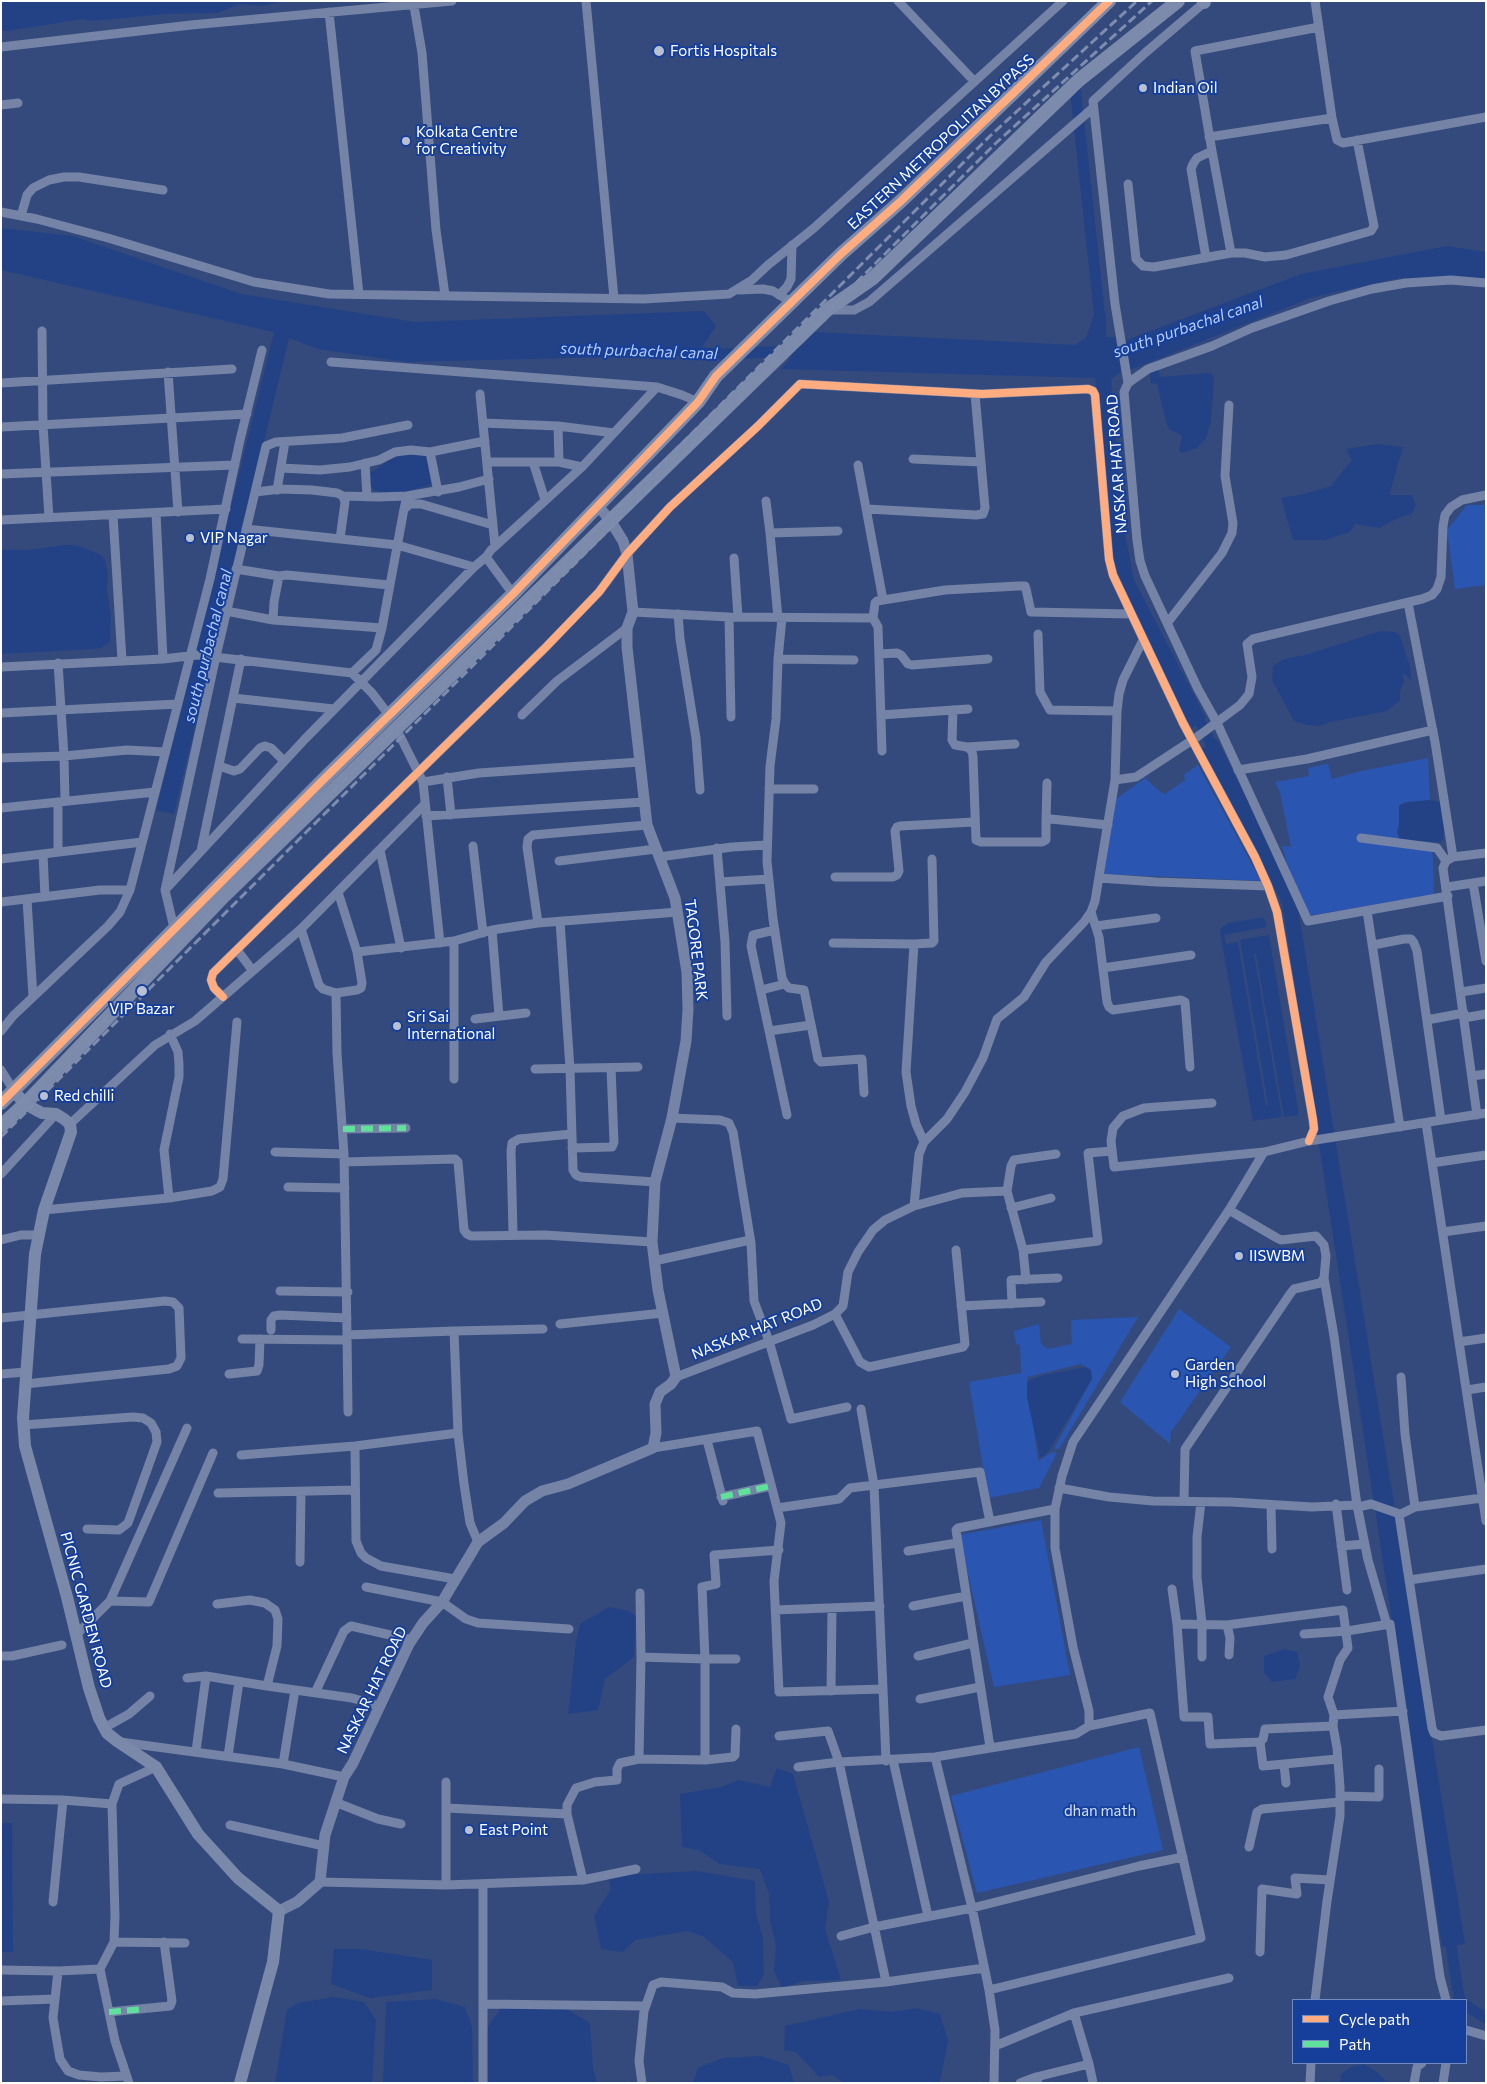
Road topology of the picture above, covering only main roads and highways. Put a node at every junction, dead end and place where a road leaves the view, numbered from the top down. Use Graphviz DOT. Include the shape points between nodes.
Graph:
graph roads {
  1 [pos="1109,1"];
  2 [pos="1178,1"];
  3 [pos="14,1091"];
  4 [pos="1,1104"];
  5 [pos="25,1104"];
  6 [pos="1,1126"];
  7 [pos="240,2083"];
  1 -- 3 [label="main road, EASTERN METROPOLITAN BYPASS" via="902,201 784,298 716,376 698,402 513,594 174,928"];
  2 -- 5 [label="main road" via="1079,80 873,278 827,310 223,897"];
  3 -- 4 [label="main road, EASTERN METROPOLITAN BYPASS"];
  3 -- 5 [label="main road"];
  5 -- 6 [label="main road"];
  5 -- 7 [label="main road, PICNIC GARDEN ROAD" via="56,1114 70,1124 71,1132 44,1210 35,1254 23,1425 25,1446 98,1718 117,1742 156,1767 198,1834 238,1878 280,1911 273,1962"];
}
